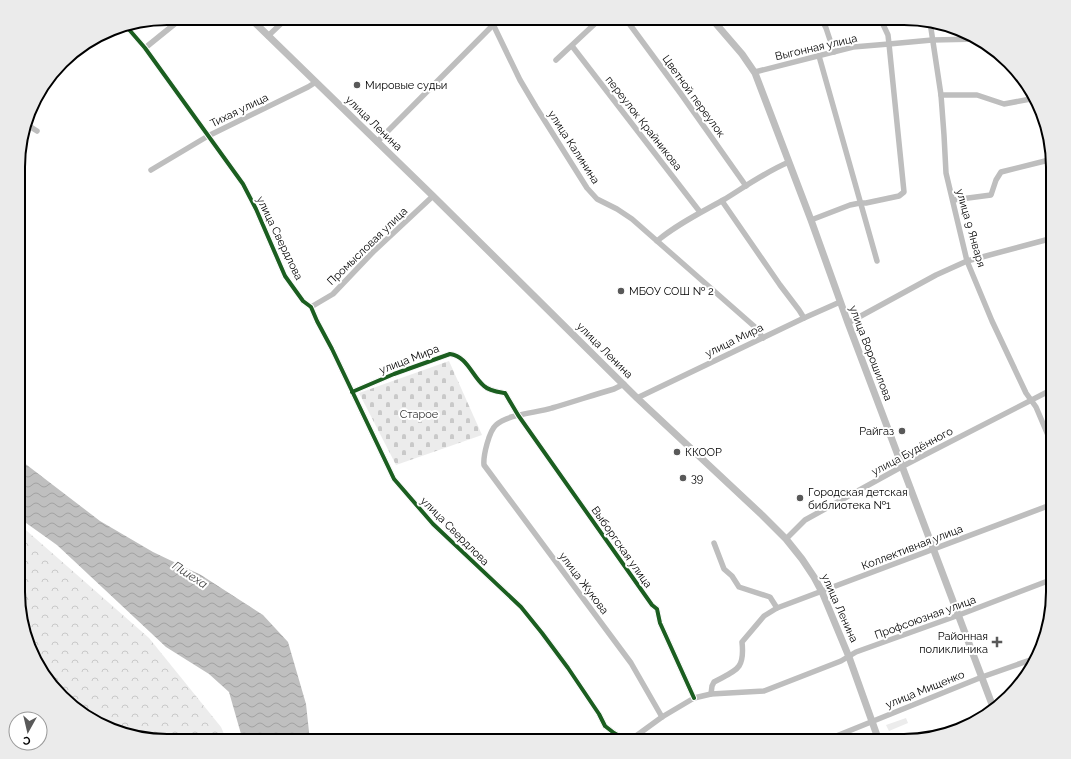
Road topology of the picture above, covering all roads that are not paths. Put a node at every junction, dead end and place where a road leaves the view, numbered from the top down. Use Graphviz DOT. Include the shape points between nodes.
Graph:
graph roads {
  1 [pos="173,25"];
  2 [pos="257,25"];
  3 [pos="280,25"];
  4 [pos="494,25"];
  5 [pos="594,25"];
  6 [pos="630,25"];
  7 [pos="718,25"];
  8 [pos="824,25"];
  9 [pos="883,25"];
  10 [pos="931,28"];
  11 [pos="130,30"];
  12 [pos="268,36"];
  13 [pos="932,40"];
  14 [pos="967,40"];
  15 [pos="889,44"];
  16 [pos="572,46"];
  17 [pos="145,48"];
  18 [pos="834,52"];
  19 [pos="819,56"];
  20 [pos="556,60"];
  21 [pos="755,72"];
  22 [pos="316,82"];
  23 [pos="941,95"];
  24 [pos="1029,99"];
  25 [pos="31,127"];
  26 [pos="38,131"];
  27 [pos="208,136"];
  28 [pos="377,142"];
  29 [pos="1046,161"];
  30 [pos="789,162"];
  31 [pos="151,170"];
  32 [pos="746,186"];
  33 [pos="433,196"];
  34 [pos="722,200"];
  35 [pos="953,200"];
  36 [pos="860,203"];
  37 [pos="700,212"];
  38 [pos="811,220"];
  39 [pos="1046,240"];
  40 [pos="657,241"];
  41 [pos="876,261"];
  42 [pos="967,261"];
  43 [pos="840,302"];
  44 [pos="311,306"];
  45 [pos="804,318"];
  46 [pos="848,323"];
  47 [pos="763,338"];
  48 [pos="624,384"];
  49 [pos="352,392"];
  50 [pos="1046,393"];
  51 [pos="637,398"];
  52 [pos="1032,400"];
  53 [pos="518,415"];
  54 [pos="1046,430"];
  55 [pos="903,466"];
  56 [pos="1046,507"];
  57 [pos="786,540"];
  58 [pos="714,543"];
  59 [pos="934,549"];
  60 [pos="1046,582"];
  61 [pos="822,592"];
  62 [pos="777,608"];
  63 [pos="959,615"];
  64 [pos="849,657"];
  65 [pos="1028,661"];
  66 [pos="982,677"];
  67 [pos="711,694"];
  68 [pos="694,698"];
  69 [pos="992,704"];
  70 [pos="662,718"];
  71 [pos="872,721"];
  72 [pos="617,734"];
  73 [pos="638,734"];
  74 [pos="841,734"];
  75 [pos="877,734"];
  1 -- 17 [label="street"];
  2 -- 12 [label="main road, улица Ленина"];
  3 -- 12 [label="street"];
  4 -- 28 [label="street"];
  4 -- 40 [label="street, улица Калинина" via="524,87 587,188 597,199 617,208"];
  5 -- 16 [label="street"];
  6 -- 32 [label="street, Цветной переулок"];
  7 -- 21 [label="main road, улица Ворошилова"];
  8 -- 18 [label="street"];
  9 -- 15 [label="street"];
  10 -- 13 [label="street, улица 9 Января"];
  11 -- 17 [label="street, улица Свердлова"];
  12 -- 22 [label="main road, улица Ленина"];
  13 -- 14 [label="street, Выгонная улица"];
  13 -- 15 [label="street, Выгонная улица"];
  13 -- 23 [label="street, улица 9 Января"];
  15 -- 18 [label="street, Выгонная улица" via="853,47"];
  15 -- 36 [label="street" via="904,192 899,196"];
  16 -- 20 [label="street"];
  16 -- 37 [label="street, переулок Крайникова"];
  17 -- 27 [label="street, улица Свердлова"];
  18 -- 19 [label="street, Выгонная улица"];
  19 -- 21 [label="street, Выгонная улица"];
  19 -- 36 [label="street"];
  21 -- 30 [label="main road, улица Ворошилова"];
  22 -- 27 [label="street, Тихая улица"];
  22 -- 28 [label="main road, улица Ленина"];
  23 -- 24 [label="street" via="977,95 1004,104"];
  23 -- 35 [label="street, улица 9 Января" via="946,173"];
  25 -- 26 [label="street"];
  27 -- 31 [label="street, Тихая улица"];
  27 -- 44 [label="street, улица Свердлова" via="243,184 285,276 303,301"];
  28 -- 33 [label="main road, улица Ленина"];
  29 -- 35 [label="street" via="1001,172 991,195"];
  30 -- 32 [label="street"];
  30 -- 38 [label="main road, улица Ворошилова"];
  32 -- 34 [label="street"];
  33 -- 44 [label="street, Промысловая улица" via="333,294"];
  33 -- 48 [label="main road, улица Ленина"];
  34 -- 37 [label="street"];
  34 -- 45 [label="street"];
  35 -- 42 [label="street, улица 9 Января"];
  36 -- 38 [label="street" via="850,204"];
  36 -- 41 [label="street"];
  37 -- 40 [label="street"];
  38 -- 43 [label="main road, улица Ворошилова"];
  39 -- 42 [label="street"];
  40 -- 47 [label="street, улица Калинина" via="755,326"];
  42 -- 46 [label="street"];
  42 -- 52 [label="street, улица 9 Января" via="1026,393"];
  43 -- 45 [label="street, улица Мира"];
  43 -- 46 [label="main road, улица Ворошилова"];
  44 -- 49 [label="street, улица Свердлова"];
  45 -- 47 [label="street, улица Мира"];
  46 -- 55 [label="main road, улица Ворошилова"];
  47 -- 51 [label="street, улица Мира"];
  48 -- 51 [label="main road, улица Ленина"];
  48 -- 53 [label="street" via="550,409"];
  49 -- 53 [label="street, улица Мира" via="450,354 456,355 466,364 485,388 505,393"];
  49 -- 72 [label="street, улица Свердлова" via="394,479 433,524 521,607 568,668 605,726"];
  50 -- 52 [label="street, улица Будённого"];
  51 -- 57 [label="main road, улица Ленина"];
  52 -- 54 [label="street, улица 9 Января"];
  52 -- 55 [label="street, улица Будённого"];
  53 -- 68 [label="street, Выборгская улица" via="657,609 660,623"];
  53 -- 70 [label="street, улица Жукова" via="495,426 483,458 484,465 631,663"];
  55 -- 57 [label="street, улица Будённого" via="806,520"];
  55 -- 59 [label="main road, улица Ворошилова"];
  56 -- 59 [label="street, Коллективная улица"];
  57 -- 61 [label="main road, улица Ленина" via="802,559"];
  58 -- 62 [label="street" via="724,569 739,586 770,597"];
  59 -- 61 [label="street, Коллективная улица"];
  59 -- 63 [label="main road, улица Ворошилова"];
  60 -- 63 [label="street, Профсоюзная улица"];
  61 -- 62 [label="street, Коллективная улица"];
  61 -- 64 [label="main road, улица Ленина"];
  62 -- 67 [label="street, Коллективная улица" via="764,616 742,642 742,662 736,669 714,682"];
  63 -- 64 [label="street, Профсоюзная улица" via="856,652"];
  63 -- 66 [label="main road, улица Ворошилова"];
  64 -- 67 [label="street, Профсоюзная улица" via="764,691"];
  64 -- 71 [label="main road, улица Ленина"];
  65 -- 66 [label="street, улица Мищенко"];
  66 -- 69 [label="main road, улица Ворошилова"];
  66 -- 71 [label="street, улица Мищенко"];
  67 -- 68 [label="street, Профсоюзная улица"];
  68 -- 70 [label="street, Профсоюзная улица"];
  70 -- 73 [label="street, Профсоюзная улица"];
  71 -- 74 [label="street, улица Мищенко"];
  71 -- 75 [label="main road, улица Ленина"];
}
